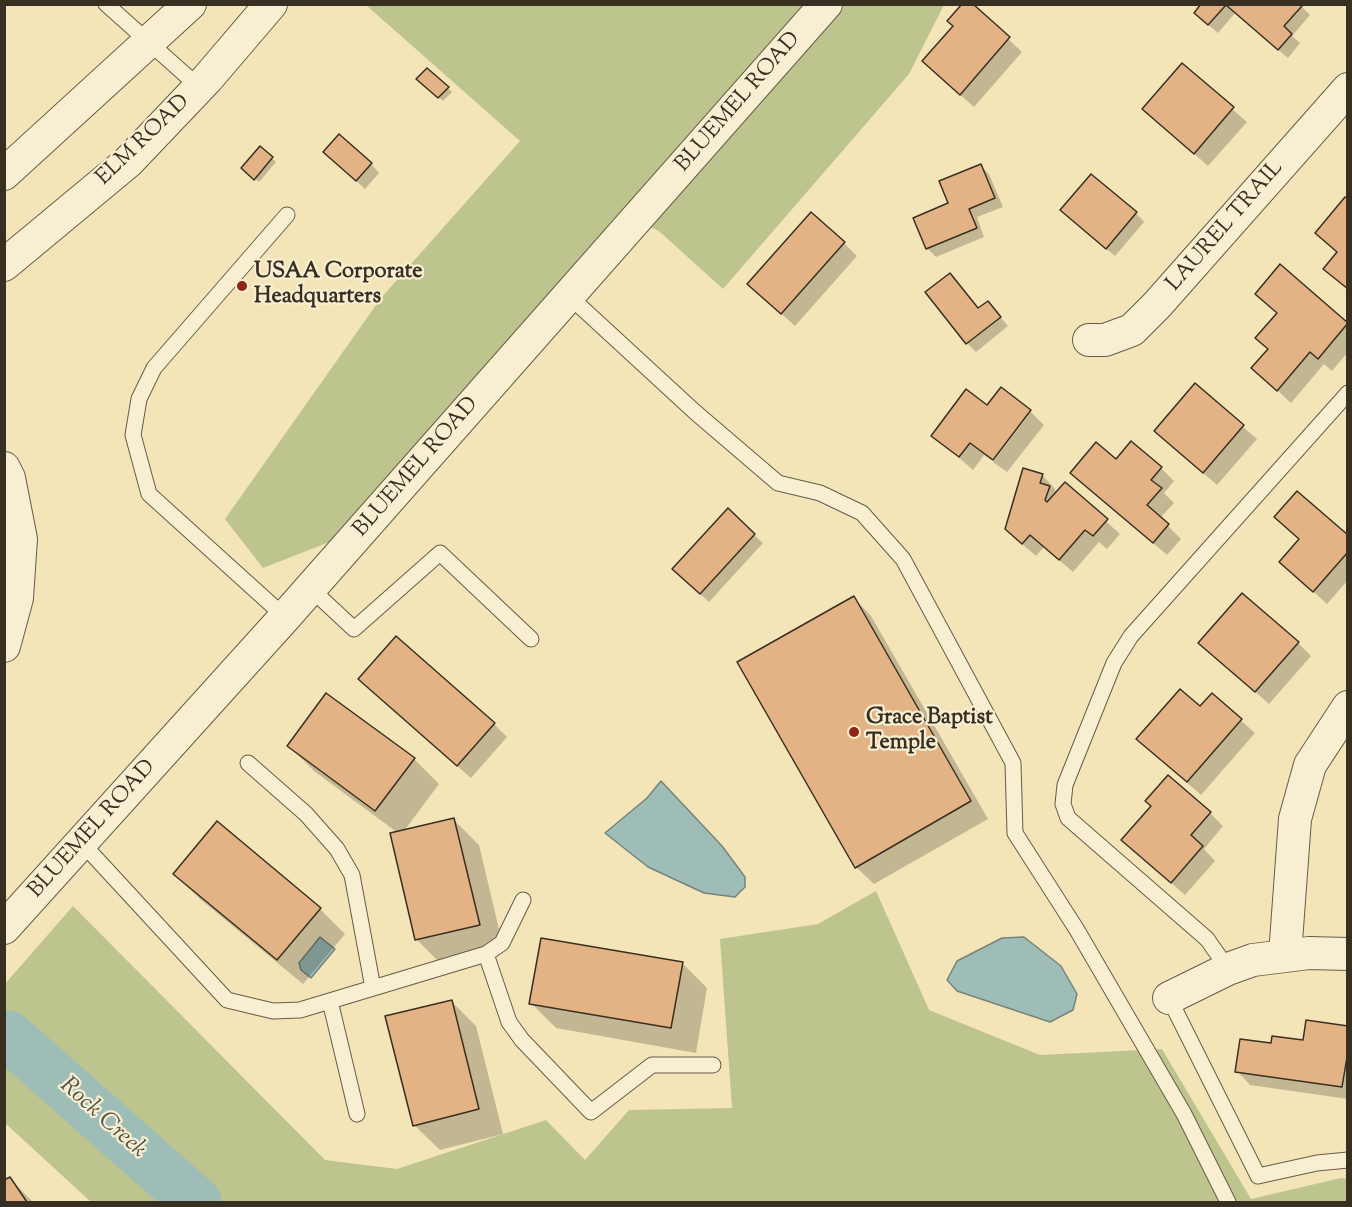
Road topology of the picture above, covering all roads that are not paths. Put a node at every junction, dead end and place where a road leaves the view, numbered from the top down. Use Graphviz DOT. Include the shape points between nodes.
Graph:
graph roads {
  1 [pos="106,4"];
  2 [pos="190,4"];
  3 [pos="271,4"];
  4 [pos="826,4"];
  5 [pos="148,42"];
  6 [pos="199,87"];
  7 [pos="1347,89"];
  8 [pos="4,174"];
  9 [pos="286,215"];
  10 [pos="4,265"];
  11 [pos="569,296"];
  12 [pos="1089,340"];
  13 [pos="1347,393"];
  14 [pos="4,468"];
  15 [pos="310,588"];
  16 [pos="285,617"];
  17 [pos="531,639"];
  18 [pos="4,646"];
  19 [pos="1347,707"];
  20 [pos="248,763"];
  21 [pos="81,843"];
  22 [pos="523,900"];
  23 [pos="4,928"];
  24 [pos="486,954"];
  25 [pos="1347,954"];
  26 [pos="1285,955"];
  27 [pos="1228,969"];
  28 [pos="373,988"];
  29 [pos="1169,998"];
  30 [pos="330,1001"];
  31 [pos="713,1065"];
  32 [pos="357,1114"];
  33 [pos="1347,1160"];
  34 [pos="1228,1203"];
  1 -- 5 [label="lane"];
  2 -- 5 [label="street"];
  3 -- 6 [label="street, ELM ROAD"];
  4 -- 11 [label="street, BLUEMEL ROAD"];
  5 -- 6 [label="lane"];
  5 -- 8 [label="street"];
  6 -- 10 [label="street, ELM ROAD" via="128,162"];
  7 -- 12 [label="street, LAUREL TRAIL" via="1132,330 1105,340"];
  9 -- 16 [label="lane" via="154,368 139,399 133,435 149,494"];
  11 -- 15 [label="street, BLUEMEL ROAD"];
  11 -- 34 [label="lane" via="778,483 820,493 862,513 903,559 1013,764 1015,833 1077,930 1179,1105"];
  13 -- 27 [label="lane" via="1131,636 1114,663 1065,785 1063,804 1068,818 1207,939"];
  14 -- 18 [label="street" via="21,539 17,598"];
  15 -- 16 [label="street, BLUEMEL ROAD"];
  15 -- 17 [label="lane" via="354,629 440,553"];
  16 -- 21 [label="street, BLUEMEL ROAD"];
  19 -- 26 [label="street" via="1310,765 1295,819"];
  20 -- 28 [label="lane" via="306,814 337,849 352,875"];
  21 -- 23 [label="street, BLUEMEL ROAD"];
  21 -- 30 [label="lane" via="227,1000 273,1011 300,1010"];
  22 -- 24 [label="lane" via="502,943"];
  24 -- 28 [label="lane"];
  24 -- 31 [label="lane" via="509,1022 591,1112 652,1065"];
  25 -- 26 [label="street"];
  26 -- 27 [label="street"];
  27 -- 29 [label="street"];
  28 -- 30 [label="lane"];
  29 -- 33 [label="lane" via="1258,1176"];
  30 -- 32 [label="lane"];
}
